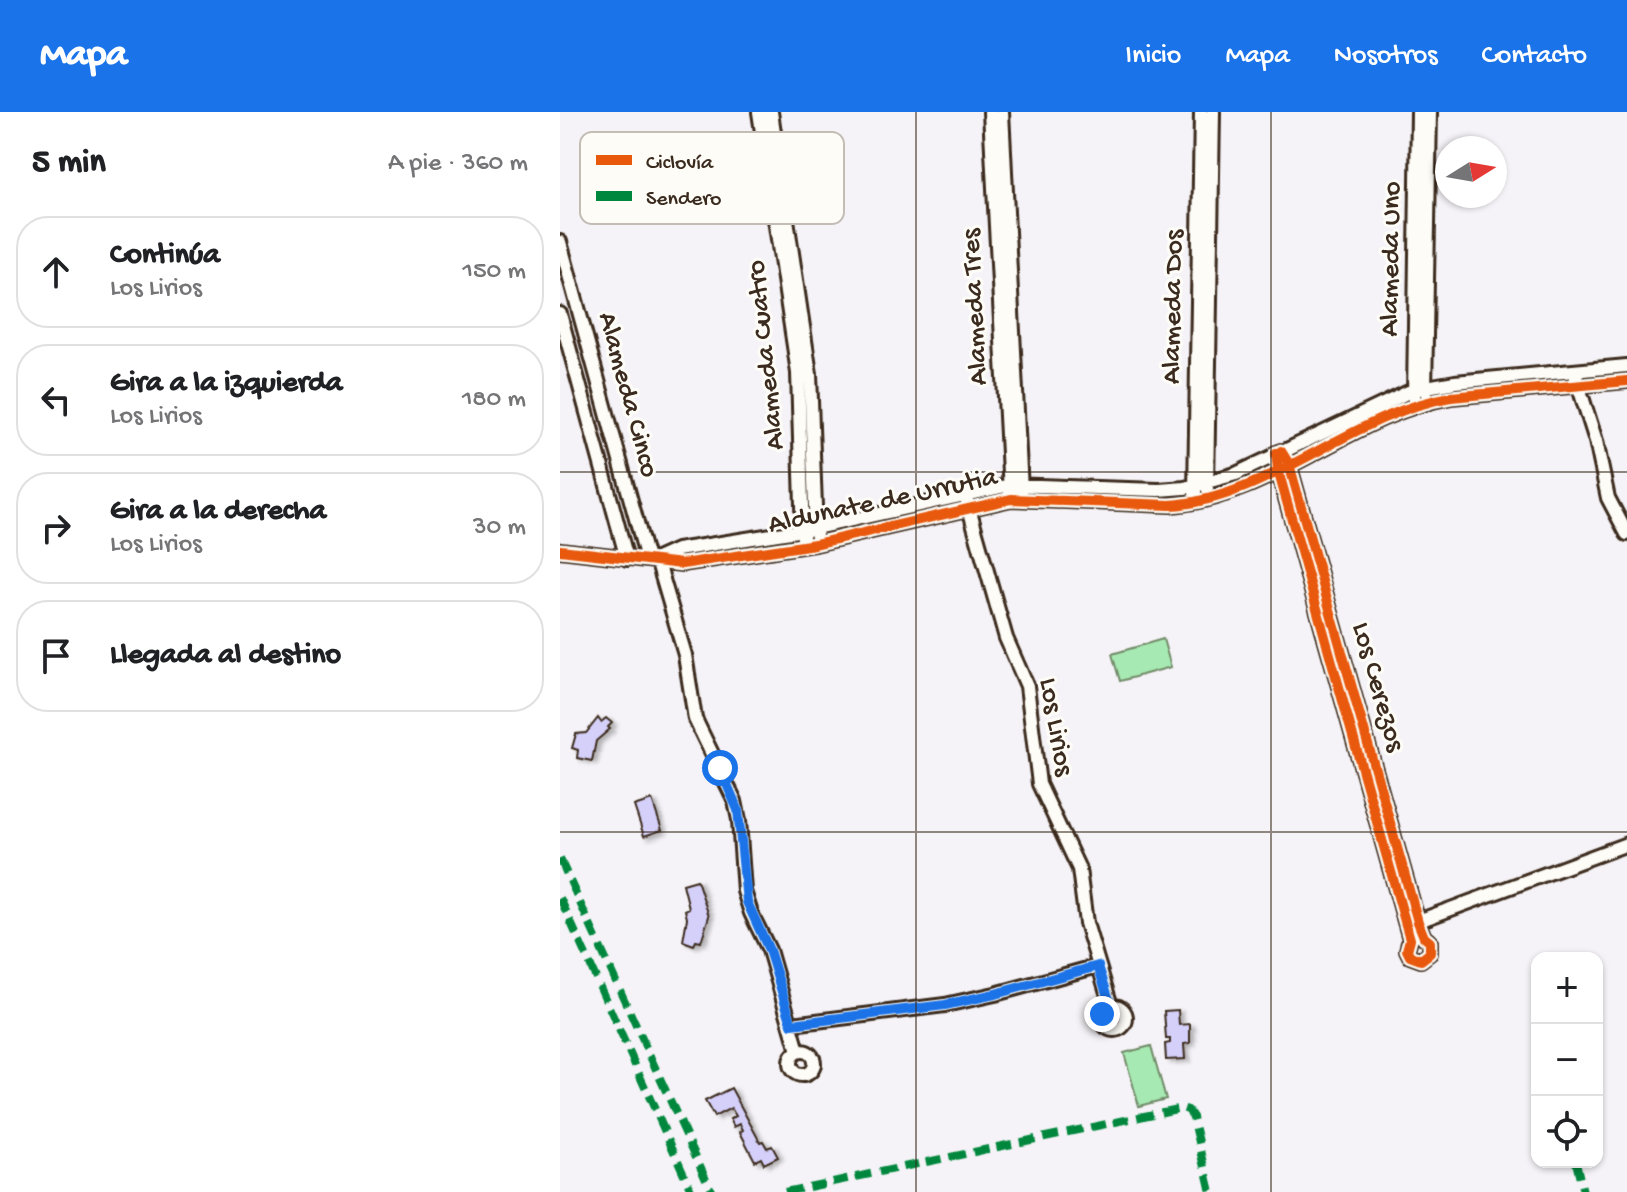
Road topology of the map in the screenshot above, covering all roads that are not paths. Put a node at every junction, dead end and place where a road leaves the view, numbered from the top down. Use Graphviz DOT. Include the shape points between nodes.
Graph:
graph roads {
  1 [pos="759,112"];
  2 [pos="771,112"];
  3 [pos="990,112"];
  4 [pos="1002,112"];
  5 [pos="1201,112"];
  6 [pos="1213,112"];
  7 [pos="1418,112"];
  8 [pos="1430,112"];
  9 [pos="762,132"];
  10 [pos="774,132"];
  11 [pos="776,224"];
  12 [pos="788,224"];
  13 [pos="560,242"];
  14 [pos="560,314"];
  15 [pos="1627,366"];
  16 [pos="1574,371"];
  17 [pos="1627,381"];
  18 [pos="1578,385"];
  19 [pos="1420,388"];
  20 [pos="1419,404"];
  21 [pos="1278,452"];
  22 [pos="1283,467"];
  23 [pos="1015,485"];
  24 [pos="1201,485"];
  25 [pos="965,494"];
  26 [pos="1016,499"];
  27 [pos="1202,501"];
  28 [pos="969,507"];
  29 [pos="810,529"];
  30 [pos="1627,534"];
  31 [pos="809,545"];
  32 [pos="560,550"];
  33 [pos="627,559"];
  34 [pos="652,559"];
  35 [pos="1627,844"];
  36 [pos="1412,923"];
  37 [pos="1424,937"];
  38 [pos="1410,939"];
  39 [pos="1098,966"];
  40 [pos="1111,1006"];
  41 [pos="792,1024"];
  42 [pos="798,1051"];
  1 -- 9 [label="street, Alameda Cuatro"];
  2 -- 10 [label="street, Alameda Cuatro"];
  3 -- 23 [label="street, Alameda Tres"];
  4 -- 23 [label="street, Alameda Tres"];
  5 -- 24 [label="street, Alameda Dos"];
  6 -- 24 [label="street, Alameda Dos"];
  7 -- 19 [label="street, Alameda Uno"];
  8 -- 19 [label="street, Alameda Uno"];
  11 -- 29 [label="street, Alameda Cuatro" via="798,373"];
  12 -- 29 [label="street, Alameda Cuatro" via="810,374"];
  13 -- 34 [label="street, Alameda Cinco"];
  14 -- 33 [label="street, Alameda Cinco"];
  15 -- 16 [label="street, Aldunate de Urrutia"];
  16 -- 18 [label="street"];
  16 -- 19 [label="street, Aldunate de Urrutia"];
  17 -- 18 [label="street, Aldunate de Urrutia"];
  18 -- 20 [label="street, Aldunate de Urrutia"];
  18 -- 30 [label="street" via="1608,498"];
  19 -- 20 [label="street, Alameda Uno"];
  19 -- 21 [label="street, Aldunate de Urrutia"];
  20 -- 22 [label="street, Aldunate de Urrutia"];
  21 -- 22 [label="street, Los Cerezos"];
  21 -- 24 [label="street, Aldunate de Urrutia"];
  22 -- 27 [label="street, Aldunate de Urrutia"];
  22 -- 36 [label="street, Los Cerezos"];
  23 -- 24 [label="street, Aldunate de Urrutia" via="1159,490"];
  23 -- 25 [label="street, Aldunate de Urrutia"];
  23 -- 26 [label="street, Alameda Tres"];
  24 -- 27 [label="street, Alameda Dos"];
  25 -- 28 [label="street, Los Lirios"];
  25 -- 29 [label="street, Aldunate de Urrutia"];
  26 -- 27 [label="street, Aldunate de Urrutia" via="1170,505"];
  26 -- 28 [label="street, Aldunate de Urrutia"];
  28 -- 31 [label="street, Aldunate de Urrutia"];
  28 -- 39 [label="street, Los Lirios" via="1006,638 1027,686 1039,784 1079,869"];
  29 -- 31 [label="street, Alameda Cuatro"];
  29 -- 34 [label="street, Aldunate de Urrutia" via="677,550"];
  31 -- 34 [label="street, Aldunate de Urrutia" via="682,564"];
  32 -- 33 [label="street, Aldunate de Urrutia"];
  33 -- 34 [label="street, Aldunate de Urrutia"];
  34 -- 41 [label="street" via="685,655 695,719 738,810 747,902 769,950"];
  35 -- 36 [label="street"];
  36 -- 37 [label="street, Los Cerezos"];
  36 -- 38 [label="street, Los Cerezos"];
  37 -- 38 [label="street"];
  37 -- 38 [label="street" via="1431,949 1421,960 1408,953"];
  39 -- 40 [label="street, Los Lirios"];
  39 -- 41 [label="street" via="945,1005"];
  41 -- 42 [label="street"];
}
